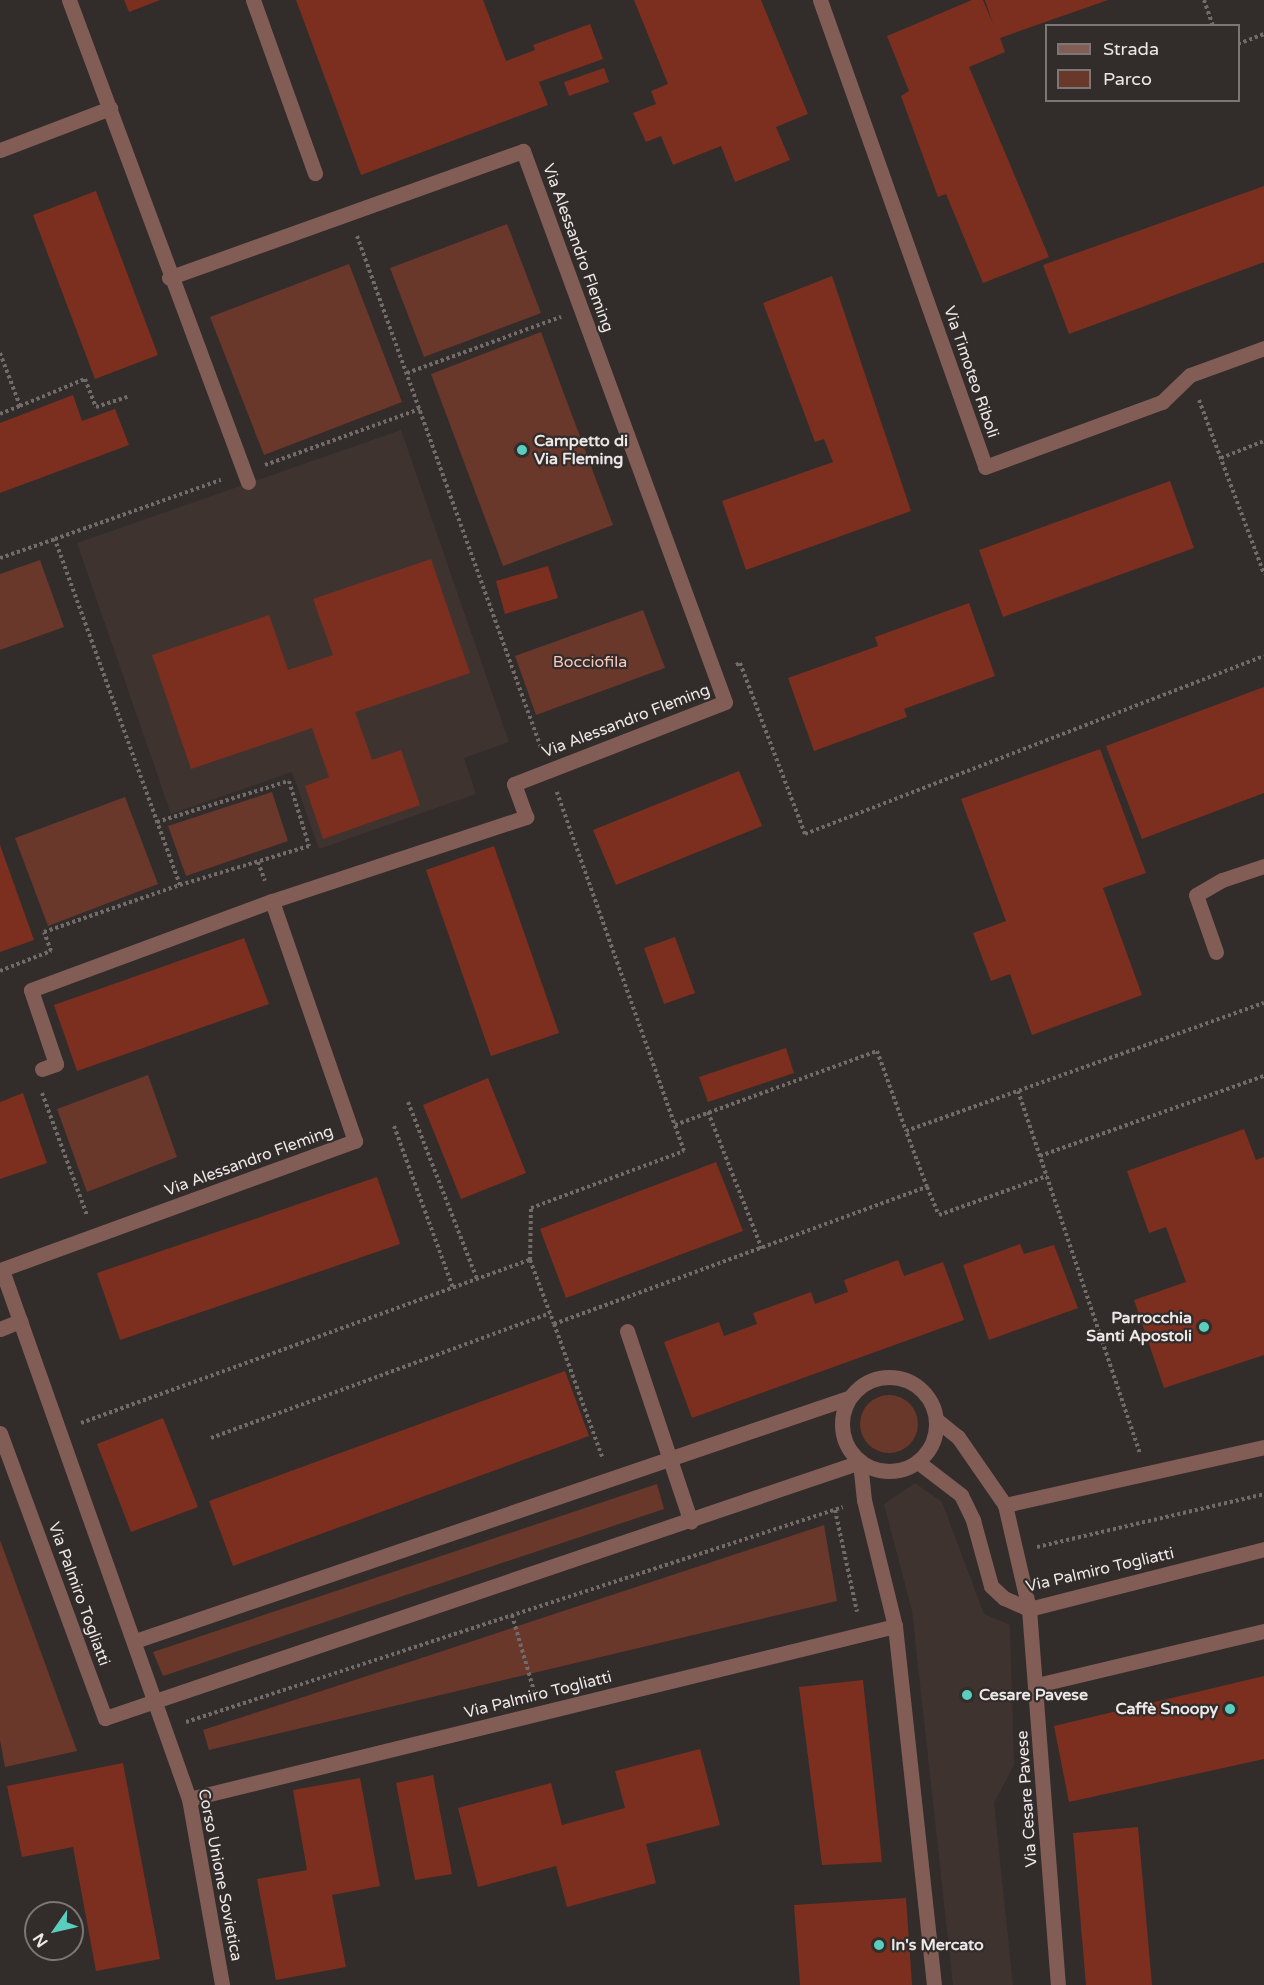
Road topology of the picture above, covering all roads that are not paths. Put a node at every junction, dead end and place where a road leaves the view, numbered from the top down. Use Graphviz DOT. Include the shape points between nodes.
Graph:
graph roads {
  1 [pos="69,0"];
  2 [pos="253,0"];
  3 [pos="820,0"];
  4 [pos="110,108"];
  5 [pos="0,150"];
  6 [pos="315,173"];
  7 [pos="169,278"];
  8 [pos="1264,348"];
  9 [pos="246,477"];
  10 [pos="1264,866"];
  11 [pos="272,901"];
  12 [pos="1216,952"];
  13 [pos="40,1076"];
  14 [pos="1,1270"];
  15 [pos="20,1321"];
  16 [pos="0,1329"];
  17 [pos="627,1331"];
  18 [pos="848,1398"];
  19 [pos="938,1421"];
  20 [pos="0,1433"];
  21 [pos="1264,1447"];
  22 [pos="670,1461"];
  23 [pos="860,1462"];
  24 [pos="918,1462"];
  25 [pos="1005,1504"];
  26 [pos="691,1522"];
  27 [pos="1264,1549"];
  28 [pos="1029,1609"];
  29 [pos="895,1626"];
  30 [pos="1264,1631"];
  31 [pos="135,1641"];
  32 [pos="1036,1685"];
  33 [pos="156,1703"];
  34 [pos="189,1798"];
  35 [pos="222,1985"];
  36 [pos="934,1985"];
  37 [pos="1058,1985"];
  1 -- 4 [label="street"];
  2 -- 6 [label="street"];
  3 -- 8 [label="street, Via Timoteo Riboli" via="985,467 1162,402 1190,375"];
  4 -- 5 [label="street"];
  4 -- 7 [label="street"];
  7 -- 9 [label="street"];
  7 -- 11 [label="street, Via Alessandro Fleming" via="523,151 725,702 514,784 526,818"];
  10 -- 12 [label="street" via="1222,880 1196,895"];
  11 -- 13 [label="street" via="31,990 56,1064"];
  11 -- 14 [label="street, Via Alessandro Fleming" via="356,1141"];
  14 -- 15 [label="street"];
  15 -- 16 [label="street"];
  15 -- 31 [label="street"];
  17 -- 22 [label="street"];
  18 -- 19 [label="street" via="874,1378 904,1378 925,1391"];
  18 -- 22 [label="street"];
  18 -- 23 [label="street" via="841,1419 844,1440"];
  19 -- 24 [label="street" via="934,1444"];
  19 -- 25 [label="street, Via Cesare Pavese" via="958,1437"];
  20 -- 33 [label="street, Via Palmiro Togliatti" via="105,1718"];
  21 -- 25 [label="street"];
  22 -- 26 [label="street"];
  22 -- 31 [label="street"];
  23 -- 24 [label="street" via="898,1472"];
  23 -- 26 [label="street, Via Palmiro Togliatti"];
  23 -- 29 [label="street" via="864,1500"];
  24 -- 28 [label="street, Via Palmiro Togliatti" via="961,1495 973,1520 991,1586 1004,1598"];
  25 -- 28 [label="street, Via Cesare Pavese"];
  26 -- 33 [label="street, Via Palmiro Togliatti"];
  27 -- 28 [label="street, Via Palmiro Togliatti"];
  28 -- 32 [label="street, Via Cesare Pavese"];
  29 -- 34 [label="street, Via Palmiro Togliatti"];
  29 -- 36 [label="street"];
  30 -- 32 [label="street"];
  31 -- 33 [label="street"];
  32 -- 37 [label="street, Via Cesare Pavese"];
  33 -- 34 [label="street, Corso Unione Sovietica"];
  34 -- 35 [label="street, Corso Unione Sovietica"];
}
